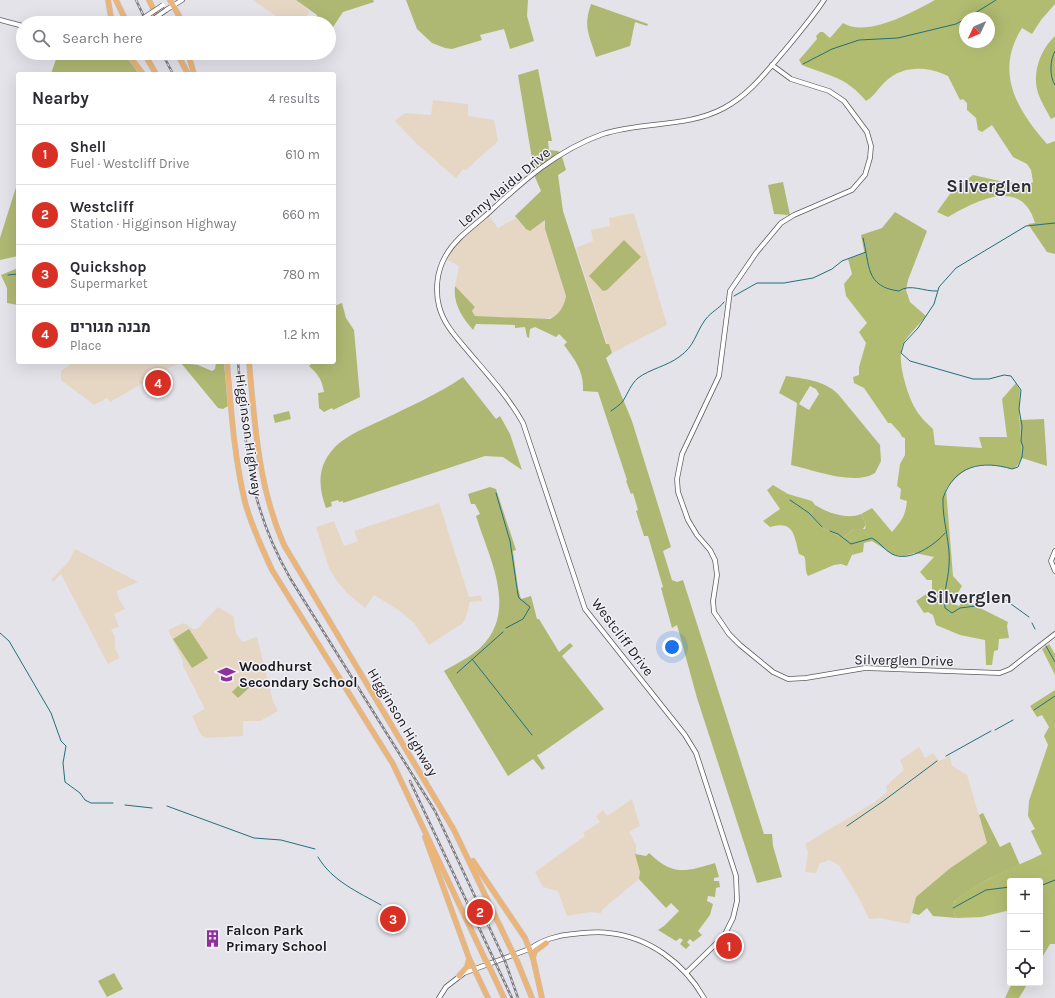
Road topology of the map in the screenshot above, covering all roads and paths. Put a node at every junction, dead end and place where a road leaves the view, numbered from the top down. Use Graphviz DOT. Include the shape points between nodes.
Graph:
graph roads {
  1 [pos="108,0"];
  2 [pos="116,0"];
  3 [pos="149,0"];
  4 [pos="182,0"];
  5 [pos="824,0"];
  6 [pos="171,1"];
  7 [pos="111,16"];
  8 [pos="124,16"];
  9 [pos="146,16"];
  10 [pos="157,16"];
  11 [pos="158,16"];
  12 [pos="179,16"];
  13 [pos="0,20"];
  14 [pos="16,24"];
  15 [pos="132,60"];
  16 [pos="148,60"];
  17 [pos="181,60"];
  18 [pos="190,60"];
  19 [pos="772,65"];
  20 [pos="141,72"];
  21 [pos="155,72"];
  22 [pos="187,72"];
  23 [pos="193,72"];
  24 [pos="437,286"];
  25 [pos="227,364"];
  26 [pos="249,364"];
  27 [pos="1055,551"];
  28 [pos="1055,572"];
  29 [pos="1055,634"];
  30 [pos="413,806"];
  31 [pos="454,830"];
  32 [pos="574,934"];
  33 [pos="546,942"];
  34 [pos="530,949"];
  35 [pos="469,958"];
  36 [pos="533,958"];
  37 [pos="474,969"];
  38 [pos="686,973"];
  39 [pos="459,976"];
  40 [pos="439,998"];
  41 [pos="488,998"];
  42 [pos="504,998"];
  43 [pos="532,998"];
  44 [pos="542,998"];
  45 [pos="704,998"];
  1 -- 7 [label="highway"];
  2 -- 8 [label="highway"];
  3 -- 10 [label="highway"];
  4 -- 6 [label="street"];
  5 -- 19 [label="street, Lenny Naidu Drive"];
  6 -- 9 [label="street, bridge"];
  6 -- 11 [label="street, bridge" via="166,10"];
  6 -- 12 [label="highway"];
  13 -- 14 [label="street"];
  15 -- 20 [label="highway"];
  16 -- 21 [label="highway"];
  17 -- 22 [label="highway"];
  18 -- 23 [label="highway"];
  19 -- 24 [label="street, Lenny Naidu Drive" via="740,98 708,115 614,131 574,146 553,158 529,176 459,239 441,264"];
  19 -- 29 [label="street, Silverglen Drive" via="791,79 829,91 844,101 867,132 871,146 870,158 865,175 852,190 781,223 730,291 719,376 682,454 677,479 678,492 688,520 715,560 717,575 713,601 716,616 740,645 778,675 793,679 865,668 1000,673 1016,665"];
  24 -- 38 [label="street, Westcliff Drive" via="438,304 446,322 510,401 523,423 585,609 685,735 696,753 736,876 738,893 733,918 724,936"];
  25 -- 30 [label="highway, Higginson Highway" via="238,467 245,503 261,547 381,742"];
  26 -- 31 [label="highway, Higginson Highway" via="260,468 277,530 298,571"];
  27 -- 28 [label="street" via="1052,561"];
  30 -- 35 [label="highway"];
  30 -- 42 [label="highway, Higginson Highway, bridge"];
  31 -- 34 [label="highway"];
  31 -- 43 [label="highway, Higginson Highway, bridge"];
  32 -- 33 [label="street"];
  32 -- 33 [label="street"];
  32 -- 38 [label="street" via="610,933 634,938 664,953"];
  33 -- 34 [label="street"];
  33 -- 36 [label="highway" via="535,951"];
  34 -- 36 [label="highway"];
  34 -- 37 [label="street"];
  35 -- 37 [label="highway"];
  35 -- 39 [label="highway" via="467,967"];
  36 -- 44 [label="highway"];
  37 -- 39 [label="street"];
  37 -- 41 [label="highway"];
  38 -- 45 [label="street"];
  39 -- 40 [label="street" via="446,987"];
}
